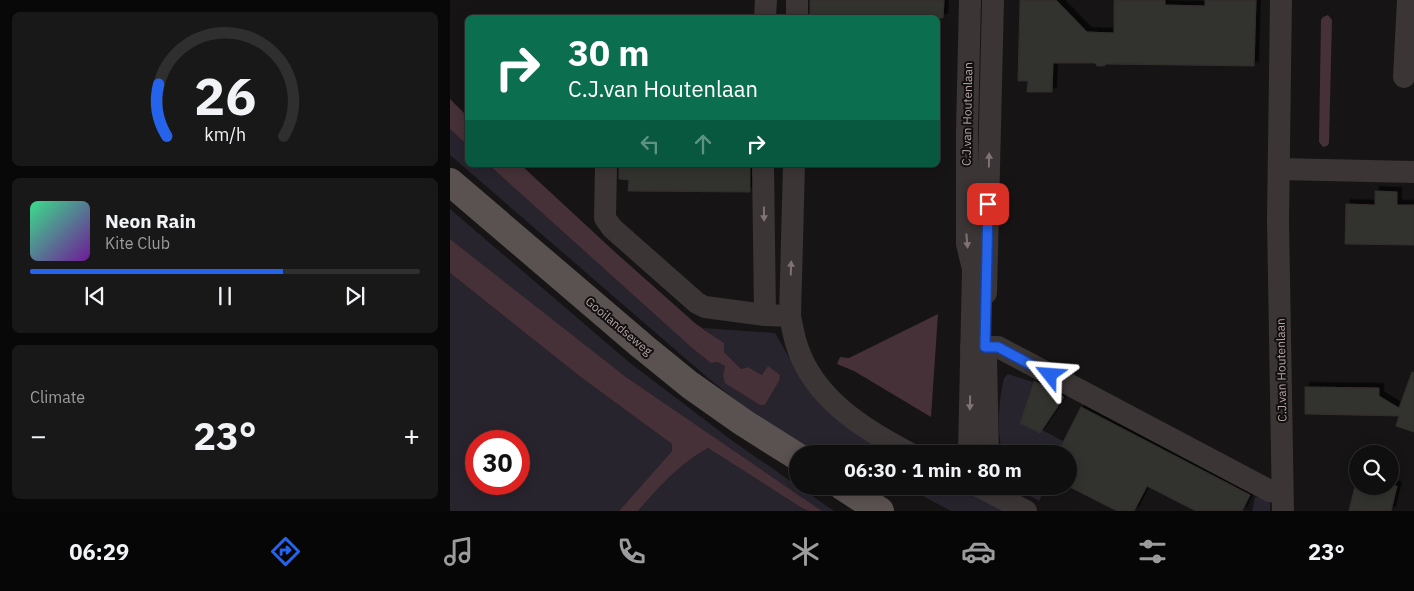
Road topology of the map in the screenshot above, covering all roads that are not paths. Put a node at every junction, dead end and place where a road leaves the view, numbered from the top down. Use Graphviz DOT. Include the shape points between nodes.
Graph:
graph roads {
  1 [pos="766,0"];
  2 [pos="797,0"];
  3 [pos="970,0"];
  4 [pos="993,0"];
  5 [pos="1282,0"];
  6 [pos="1408,0"];
  7 [pos="765,15"];
  8 [pos="797,15"];
  9 [pos="1404,77"];
  10 [pos="606,167"];
  11 [pos="764,167"];
  12 [pos="794,167"];
  13 [pos="1279,170"];
  14 [pos="1414,172"];
  15 [pos="450,182"];
  16 [pos="765,316"];
  17 [pos="790,316"];
  18 [pos="978,347"];
  19 [pos="894,445"];
  20 [pos="970,445"];
  21 [pos="987,445"];
  22 [pos="789,452"];
  23 [pos="856,495"];
  24 [pos="995,495"];
  25 [pos="1278,498"];
  26 [pos="880,511"];
  27 [pos="1026,511"];
  1 -- 7 [label="street"];
  2 -- 8 [label="street"];
  3 -- 18 [label="street, C.J.van Houtenlaan, one-way" via="967,244"];
  18 -- 4 [label="street, C.J.van Houtenlaan, one-way"];
  5 -- 13 [label="street, C.J.van Houtenlaan"];
  6 -- 9 [label="street"];
  10 -- 16 [label="street" via="605,218 612,228 697,303 714,309"];
  11 -- 16 [label="street, one-way"];
  17 -- 12 [label="street, one-way"];
  13 -- 14 [label="street"];
  13 -- 25 [label="street, C.J.van Houtenlaan"];
  15 -- 22 [label="main road, Gooilandseweg" via="690,385"];
  16 -- 17 [label="street"];
  17 -- 19 [label="street" via="797,347 810,374 840,409"];
  18 -- 20 [label="street, C.J.van Houtenlaan, one-way"];
  18 -- 21 [label="street, C.J.van Houtenlaan"];
  18 -- 25 [label="street, C.J.van Houtenlaan" via="998,347"];
  23 -- 26 [label="main road"];
  24 -- 27 [label="street"];
}
